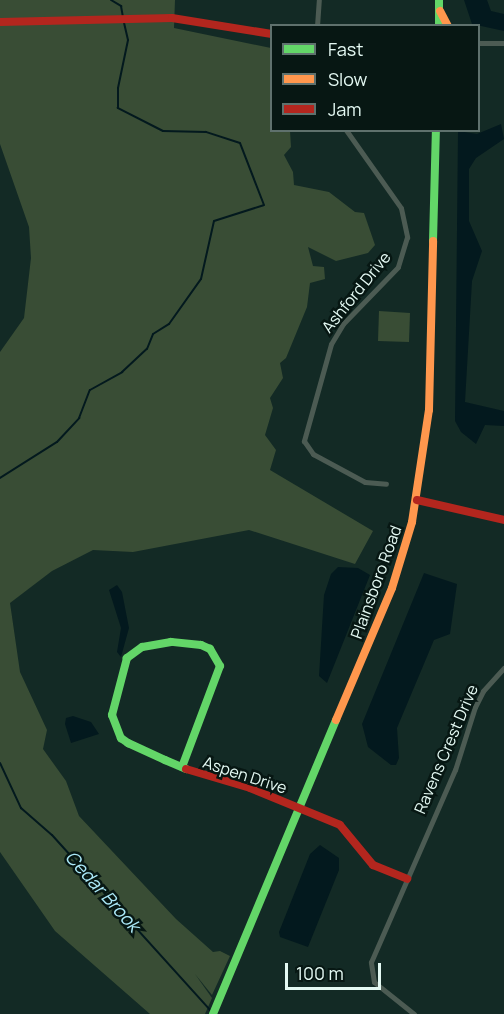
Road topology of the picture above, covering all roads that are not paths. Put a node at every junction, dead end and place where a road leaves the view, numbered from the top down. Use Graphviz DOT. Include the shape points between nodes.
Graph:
graph roads {
  1 [pos="319,0"];
  2 [pos="439,4"];
  3 [pos="0,22"];
  4 [pos="317,24"];
  5 [pos="439,24"];
  6 [pos="447,24"];
  7 [pos="270,34"];
  8 [pos="480,43"];
  9 [pos="504,43"];
  10 [pos="347,132"];
  11 [pos="436,132"];
  12 [pos="386,484"];
  13 [pos="417,500"];
  14 [pos="504,520"];
  15 [pos="504,668"];
  16 [pos="182,767"];
  17 [pos="300,808"];
  18 [pos="407,879"];
  19 [pos="213,1014"];
  20 [pos="414,1014"];
  1 -- 4 [label="street"];
  2 -- 5 [label="street"];
  2 -- 6 [label="street"];
  3 -- 7 [label="street" via="184,19"];
  8 -- 9 [label="street"];
  10 -- 12 [label="street, Ashford Drive" via="401,208 407,237 398,267 337,334 319,380 305,436 308,451 365,482"];
  11 -- 13 [label="street, Plainsboro Road" via="429,410"];
  13 -- 14 [label="street"];
  13 -- 17 [label="street, Plainsboro Road" via="392,588"];
  15 -- 18 [label="street, Ravens Crest Drive" via="483,691 475,707 455,770"];
  16 -- 16 [label="street, Aspen Drive" via="121,738 113,724 123,668 127,658 142,647 171,642 201,645 210,649 220,666"];
  16 -- 17 [label="street, Aspen Drive"];
  17 -- 18 [label="street" via="340,825 373,865"];
  17 -- 19 [label="street, Plainsboro Road"];
  18 -- 20 [label="street, Ravens Crest Drive" via="371,970 374,982"];
}
